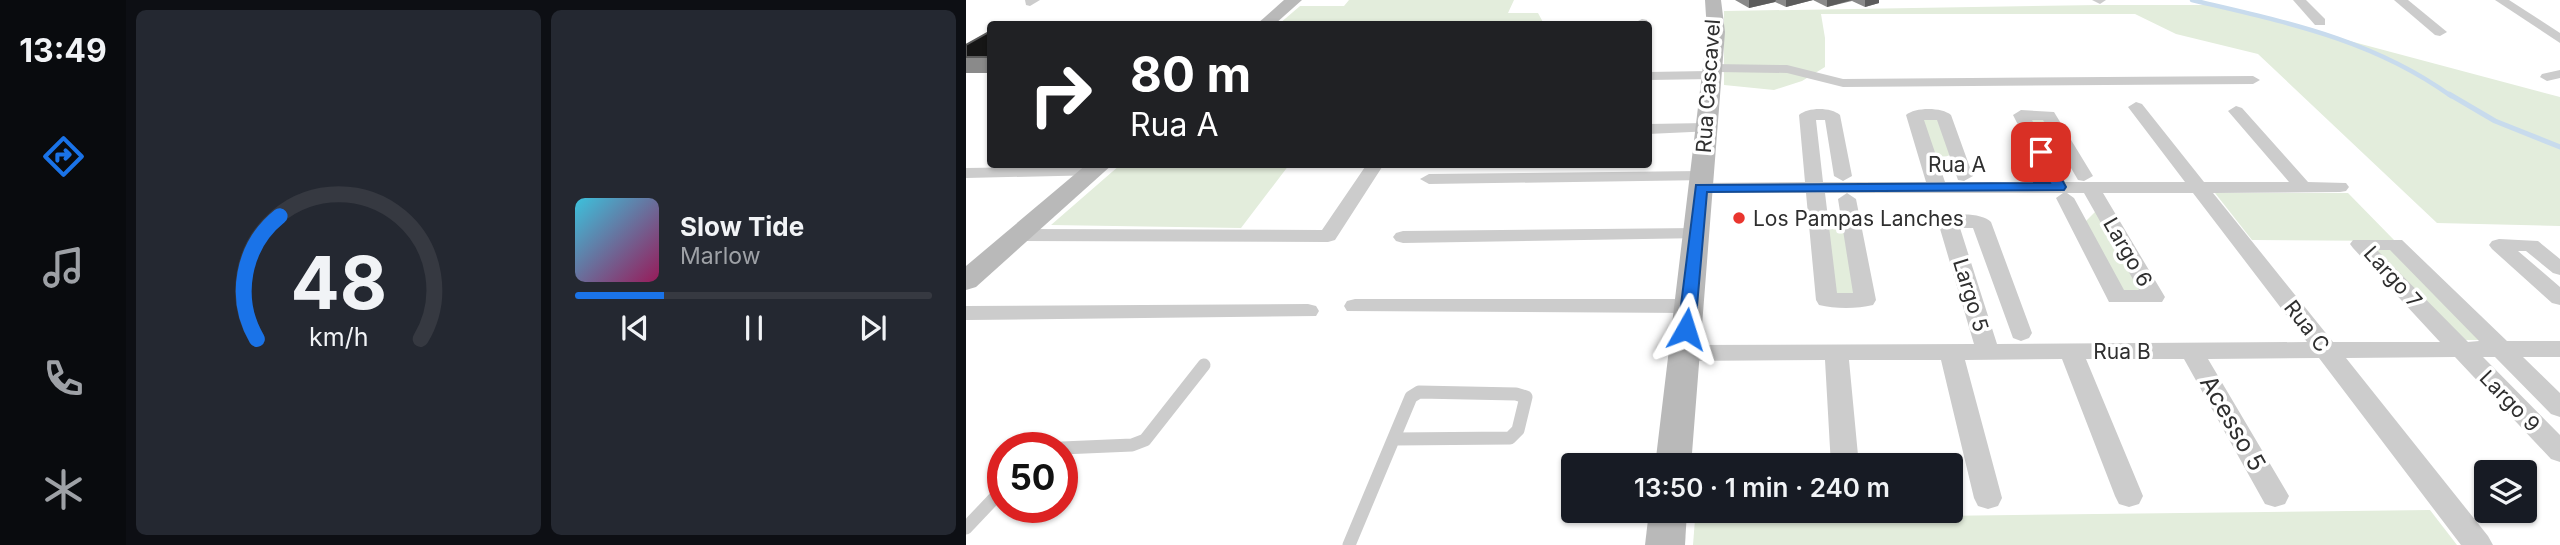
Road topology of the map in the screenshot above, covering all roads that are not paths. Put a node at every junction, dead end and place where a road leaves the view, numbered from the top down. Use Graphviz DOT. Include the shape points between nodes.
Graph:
graph roads {
  1 [pos="1294,0"];
  2 [pos="1713,0"];
  3 [pos="2299,0"];
  4 [pos="2400,0"];
  5 [pos="2501,0"];
  6 [pos="1269,21"];
  7 [pos="2320,22"];
  8 [pos="2440,32"];
  9 [pos="2560,39"];
  10 [pos="1712,71"];
  11 [pos="1652,76"];
  12 [pos="2253,80"];
  13 [pos="2136,107"];
  14 [pos="2236,111"];
  15 [pos="1707,128"];
  16 [pos="1652,129"];
  17 [pos="1957,156"];
  18 [pos="2073,157"];
  19 [pos="1098,168"];
  20 [pos="1373,168"];
  21 [pos="1930,168"];
  22 [pos="966,173"];
  23 [pos="1964,176"];
  24 [pos="1429,179"];
  25 [pos="1701,182"];
  26 [pos="2058,185"];
  27 [pos="1937,187"];
  28 [pos="2199,187"];
  29 [pos="2303,187"];
  30 [pos="2340,187"];
  31 [pos="1815,188"];
  32 [pos="2091,188"];
  33 [pos="2077,221"];
  34 [pos="1696,234"];
  35 [pos="1019,235"];
  36 [pos="1403,237"];
  37 [pos="2560,269"];
  38 [pos="966,281"];
  39 [pos="2560,298"];
  40 [pos="2008,300"];
  41 [pos="1355,306"];
  42 [pos="1689,306"];
  43 [pos="1308,311"];
  44 [pos="966,313"];
  45 [pos="1979,320"];
  46 [pos="2021,333"];
  47 [pos="2461,349"];
  48 [pos="2501,349"];
  49 [pos="2560,349"];
  50 [pos="2191,350"];
  51 [pos="2326,350"];
  52 [pos="1951,351"];
  53 [pos="1988,351"];
  54 [pos="2071,351"];
  55 [pos="1836,352"];
  56 [pos="1684,353"];
  57 [pos="1204,365"];
  58 [pos="2530,379"];
  59 [pos="2514,405"];
  60 [pos="2560,408"];
  61 [pos="1395,439"];
  62 [pos="1078,447"];
  63 [pos="2560,452"];
  64 [pos="1674,453"];
  65 [pos="1844,453"];
  66 [pos="2129,496"];
  67 [pos="2275,496"];
  68 [pos="1988,498"];
  69 [pos="987,506"];
  70 [pos="1667,523"];
  71 [pos="966,528"];
  72 [pos="1349,545"];
  73 [pos="1665,545"];
  74 [pos="2478,545"];
  1 -- 6 [label="main road"];
  2 -- 10 [label="main road, Rua Cascavel"];
  3 -- 7 [label="street"];
  4 -- 8 [label="street"];
  5 -- 9 [label="street"];
  10 -- 11 [label="street"];
  10 -- 12 [label="street" via="1787,69 1843,83"];
  10 -- 15 [label="main road, Rua Cascavel"];
  13 -- 28 [label="street, Rua C"];
  14 -- 29 [label="street"];
  15 -- 16 [label="street"];
  15 -- 25 [label="main road, Rua Cascavel"];
  17 -- 21 [label="street"];
  17 -- 21 [label="street" via="1942,115 1914,115"];
  17 -- 23 [label="street"];
  18 -- 26 [label="street"];
  18 -- 26 [label="street, Largo 6" via="2048,115 2021,114"];
  18 -- 32 [label="street"];
  19 -- 22 [label="street"];
  19 -- 35 [label="main road"];
  20 -- 35 [label="street" via="1328,236"];
  21 -- 27 [label="street"];
  24 -- 25 [label="street, Rua A"];
  25 -- 31 [label="street, Rua A"];
  25 -- 34 [label="main road, Rua Cascavel"];
  26 -- 27 [label="street, Rua A"];
  26 -- 32 [label="street, Rua A"];
  26 -- 33 [label="street, Largo 6"];
  27 -- 31 [label="street, Rua A"];
  28 -- 29 [label="street, Rua A"];
  28 -- 32 [label="street, Rua A"];
  28 -- 51 [label="street, Rua C"];
  29 -- 30 [label="street, Rua A"];
  31 -- 31 [label="street" via="1842,169 1832,115 1807,115"];
  31 -- 31 [label="street" via="1827,300 1865,300 1849,208"];
  32 -- 33 [label="street"];
  32 -- 33 [label="street, Largo 6" via="2154,297 2118,297"];
  34 -- 36 [label="street"];
  34 -- 42 [label="main road, Rua Cascavel"];
  35 -- 38 [label="main road"];
  37 -- 39 [label="street" via="2531,245 2499,245"];
  40 -- 45 [label="street"];
  40 -- 45 [label="street, Largo 5" via="1981,222 1948,222"];
  40 -- 46 [label="street, Largo 5"];
  41 -- 42 [label="street"];
  42 -- 56 [label="main road, Rua Cascavel"];
  43 -- 44 [label="street"];
  45 -- 53 [label="street, Largo 5"];
  47 -- 48 [label="street, Rua B"];
  47 -- 48 [label="street, Largo 7" via="2360,244 2395,244"];
  47 -- 51 [label="street, Rua B"];
  47 -- 59 [label="street, Largo 9"];
  48 -- 49 [label="street, Rua B"];
  48 -- 58 [label="street, Largo 9"];
  50 -- 51 [label="street, Rua B"];
  50 -- 54 [label="street, Rua B"];
  50 -- 67 [label="street, Acesso 5"];
  51 -- 74 [label="street, Rua C"];
  52 -- 53 [label="street, Rua B"];
  52 -- 55 [label="street, Rua B"];
  52 -- 68 [label="street"];
  53 -- 54 [label="street, Rua B"];
  54 -- 66 [label="street"];
  55 -- 56 [label="street, Rua B"];
  55 -- 65 [label="street"];
  56 -- 64 [label="main road, Rua Cascavel"];
  57 -- 62 [label="lane" via="1145,440 1132,445"];
  58 -- 59 [label="street"];
  58 -- 60 [label="street, Largo 9"];
  59 -- 63 [label="street, Largo 9"];
  61 -- 61 [label="lane" via="1510,438 1518,430 1526,397 1419,392 1411,397"];
  61 -- 72 [label="lane"];
  69 -- 71 [label="lane"];
  70 -- 73 [label="main road"];
}
